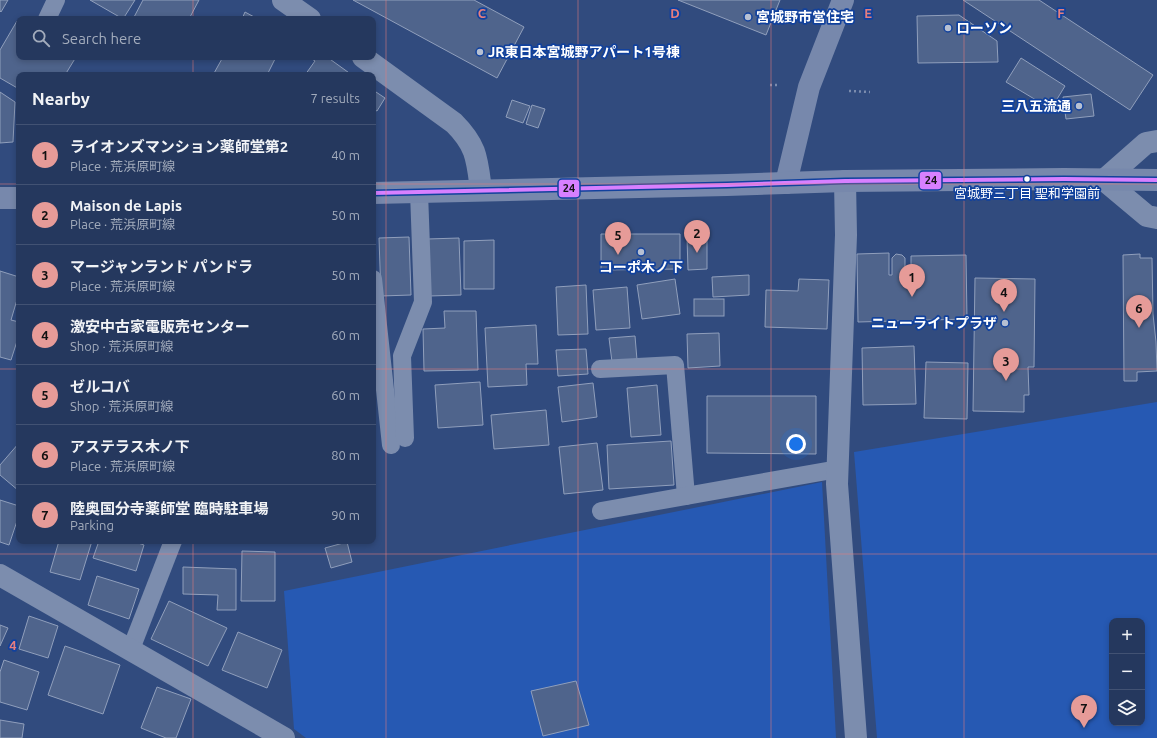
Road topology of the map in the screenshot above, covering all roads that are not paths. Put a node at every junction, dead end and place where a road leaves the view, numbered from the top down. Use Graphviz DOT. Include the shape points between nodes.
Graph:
graph roads {
  1 [pos="56,0"];
  2 [pos="283,0"];
  3 [pos="843,0"];
  4 [pos="48,16"];
  5 [pos="306,16"];
  6 [pos="367,60"];
  7 [pos="1157,141"];
  8 [pos="1104,180"];
  9 [pos="1157,180"];
  10 [pos="845,181"];
  11 [pos="786,183"];
  12 [pos="481,190"];
  13 [pos="419,192"];
  14 [pos="376,193"];
  15 [pos="0,198"];
  16 [pos="16,198"];
  17 [pos="1157,218"];
  18 [pos="376,298"];
  19 [pos="600,369"];
  20 [pos="838,469"];
  21 [pos="686,496"];
  22 [pos="601,511"];
  23 [pos="172,544"];
  24 [pos="0,575"];
  25 [pos="131,649"];
  26 [pos="284,738"];
  27 [pos="856,738"];
  1 -- 4 [label="lane"];
  2 -- 5 [label="street"];
  3 -- 11 [label="main road" via="809,88"];
  6 -- 12 [label="street" via="464,133 474,150"];
  7 -- 8 [label="street" via="1146,143"];
  8 -- 9 [label="main road"];
  8 -- 10 [label="main road"];
  8 -- 17 [label="street" via="1147,216"];
  10 -- 11 [label="main road"];
  10 -- 20 [label="street" via="846,235"];
  11 -- 12 [label="main road"];
  12 -- 13 [label="main road"];
  13 -- 14 [label="main road"];
  13 -- 18 [label="lane" via="423,302 402,356 398,441"];
  15 -- 16 [label="main road"];
  19 -- 21 [label="lane" via="676,365"];
  20 -- 21 [label="lane"];
  20 -- 27 [label="street"];
  21 -- 22 [label="lane"];
  23 -- 25 [label="lane"];
  24 -- 25 [label="street"];
  25 -- 26 [label="street"];
}
